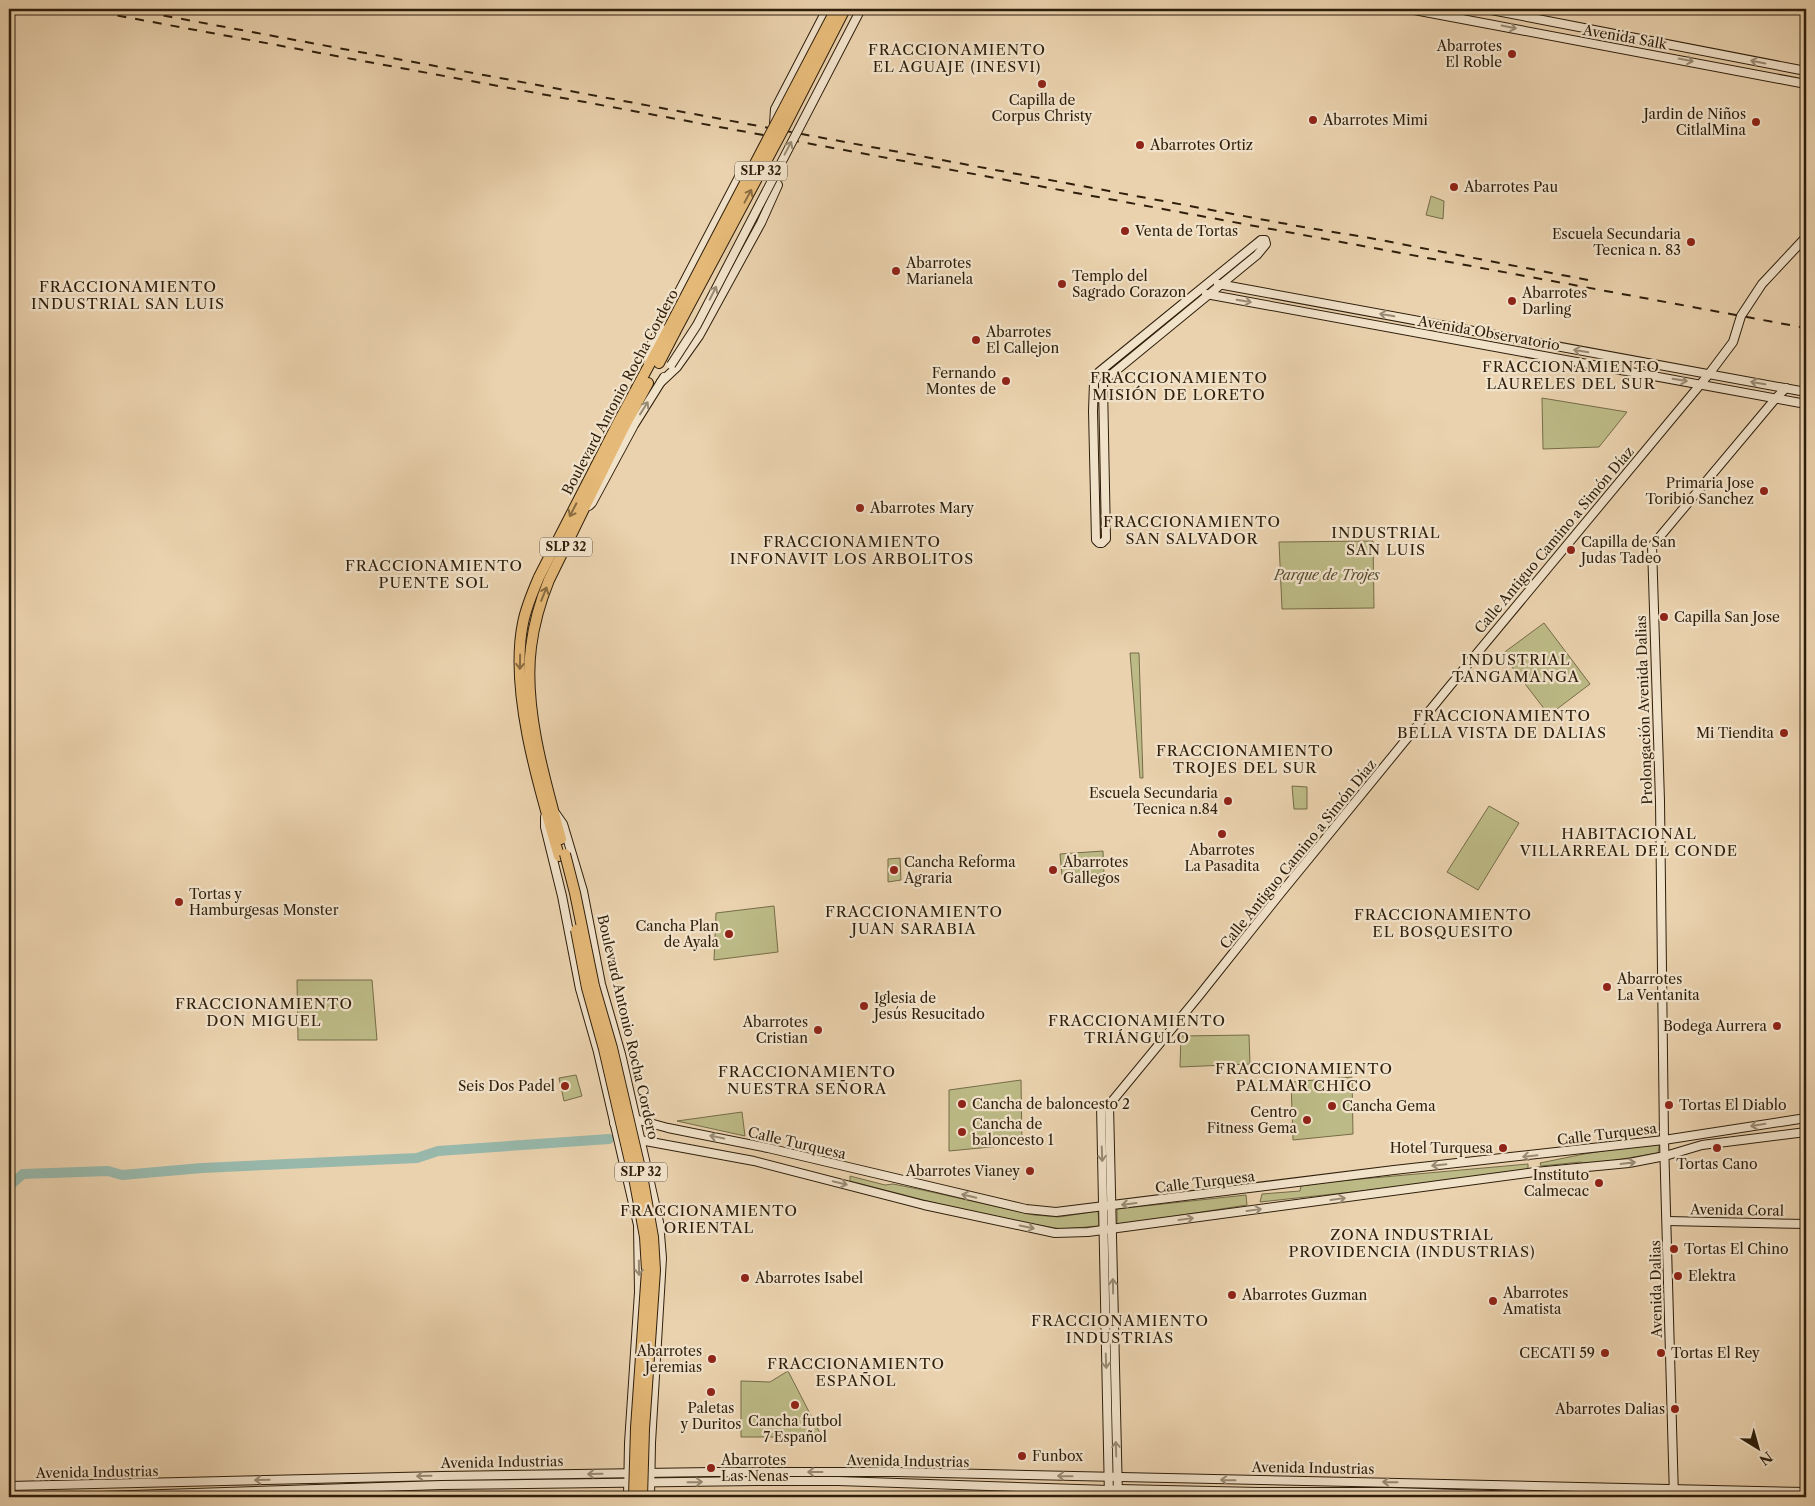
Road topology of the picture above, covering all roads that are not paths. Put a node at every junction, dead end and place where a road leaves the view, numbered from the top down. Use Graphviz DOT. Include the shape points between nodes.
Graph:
graph roads {
  1 [pos="827,9"];
  2 [pos="836,9"];
  3 [pos="845,9"];
  4 [pos="861,9"];
  5 [pos="1409,9"];
  6 [pos="1486,9"];
  7 [pos="1806,71"];
  8 [pos="1806,84"];
  9 [pos="774,126"];
  10 [pos="1806,237"];
  11 [pos="1209,282"];
  12 [pos="1220,284"];
  13 [pos="1196,292"];
  14 [pos="1208,294"];
  15 [pos="672,330"];
  16 [pos="648,369"];
  17 [pos="1709,374"];
  18 [pos="661,382"];
  19 [pos="1700,384"];
  20 [pos="1786,388"];
  21 [pos="1806,392"];
  22 [pos="1776,398"];
  23 [pos="1806,404"];
  24 [pos="584,510"];
  25 [pos="549,809"];
  26 [pos="562,855"];
  27 [pos="630,1094"];
  28 [pos="609,1100"];
  29 [pos="1806,1118"];
  30 [pos="635,1119"];
  31 [pos="614,1123"];
  32 [pos="1806,1132"];
  33 [pos="640,1140"];
  34 [pos="1664,1140"];
  35 [pos="620,1144"];
  36 [pos="1665,1156"];
  37 [pos="645,1162"];
  38 [pos="624,1166"];
  39 [pos="1108,1207"];
  40 [pos="1666,1221"];
  41 [pos="1806,1224"];
  42 [pos="1112,1229"];
  43 [pos="1103,1230"];
  44 [pos="629,1443"];
  45 [pos="651,1443"];
  46 [pos="629,1458"];
  47 [pos="650,1458"];
  48 [pos="838,1472"];
  49 [pos="896,1472"];
  50 [pos="612,1473"];
  51 [pos="629,1473"];
  52 [pos="650,1473"];
  53 [pos="664,1473"];
  54 [pos="927,1473"];
  55 [pos="952,1474"];
  56 [pos="1021,1475"];
  57 [pos="1113,1478"];
  58 [pos="838,1481"];
  59 [pos="650,1482"];
  60 [pos="669,1482"];
  61 [pos="606,1483"];
  62 [pos="629,1483"];
  63 [pos="894,1483"];
  64 [pos="915,1484"];
  65 [pos="938,1485"];
  66 [pos="11,1486"];
  67 [pos="1013,1487"];
  68 [pos="1806,1492"];
  69 [pos="1118,1493"];
  70 [pos="1674,1493"];
  71 [pos="1109,1494"];
  72 [pos="70,1497"];
  73 [pos="630,1497"];
  74 [pos="642,1497"];
  75 [pos="649,1497"];
  76 [pos="1561,1497"];
  1 -- 9 [label="main road" via="775,109"];
  2 -- 9 [label="highway, Boulevard Antonio Rocha Cordero / SLP 32, bridge"];
  15 -- 3 [label="highway, Boulevard Antonio Rocha Cordero / SLP 32, one-way, bridge" via="786,124"];
  18 -- 4 [label="main road, one-way, bridge" via="697,325"];
  5 -- 8 [label="main road, Avenida Salk, one-way"];
  7 -- 6 [label="main road, Avenida Salk, one-way"];
  9 -- 15 [label="highway, Boulevard Antonio Rocha Cordero / SLP 32, bridge"];
  10 -- 17 [label="main road, Calle Antiguo Camino a Simón Díaz" via="1762,284 1740,316 1733,342"];
  11 -- 12 [label="main road, Avenida Observatorio"];
  11 -- 12 [label="main road" via="1260,240 1265,240 1264,248"];
  11 -- 13 [label="main road"];
  12 -- 14 [label="main road"];
  17 -- 12 [label="main road, Avenida Observatorio, one-way"];
  13 -- 14 [label="main road, Avenida Observatorio"];
  13 -- 14 [label="main road" via="1099,372 1094,383 1096,540 1099,543 1106,539 1102,384"];
  14 -- 19 [label="main road, Avenida Observatorio, one-way"];
  15 -- 16 [label="highway, Boulevard Antonio Rocha Cordero / SLP 32"];
  15 -- 24 [label="highway, Boulevard Antonio Rocha Cordero / SLP 32"];
  16 -- 18 [label="main road" via="650,348 740,175 754,169 769,173 778,185 761,223 699,336 677,367"];
  16 -- 25 [label="highway, Boulevard Antonio Rocha Cordero / SLP 32, one-way" via="539,576 522,624 520,685 531,752"];
  17 -- 19 [label="main road, Calle Antiguo Camino a Simón Díaz"];
  20 -- 17 [label="main road, Avenida Observatorio, one-way"];
  24 -- 18 [label="main road, one-way" via="592,503"];
  19 -- 22 [label="main road, Avenida Observatorio"];
  19 -- 39 [label="main road, Calle Antiguo Camino a Simón Díaz" via="1198,997 1105,1105"];
  20 -- 21 [label="main road, Avenida Observatorio"];
  20 -- 22 [label="main road, Prolongación Avenida Dalias"];
  22 -- 23 [label="main road, Avenida Observatorio"];
  22 -- 34 [label="main road, Prolongación Avenida Dalias" via="1652,546 1660,801"];
  25 -- 24 [label="highway, Boulevard Antonio Rocha Cordero / SLP 32, one-way" via="533,723 530,648 539,605"];
  25 -- 26 [label="highway, Boulevard Antonio Rocha Cordero / SLP 32"];
  25 -- 27 [label="main road, Boulevard Antonio Rocha Cordero / SLP 32" via="563,824 583,891 601,984"];
  25 -- 28 [label="main road, Boulevard Antonio Rocha Cordero / SLP 32" via="545,827 580,989"];
  26 -- 73 [label="highway, Boulevard Antonio Rocha Cordero / SLP 32, bridge" via="587,988 644,1224 647,1270"];
  26 -- 74 [label="highway, Boulevard Antonio Rocha Cordero / SLP 32, bridge" via="575,892 594,986 643,1181 653,1237"];
  27 -- 28 [label="main road" via="630,1101 622,1107 613,1106"];
  27 -- 30 [label="main road, Boulevard Antonio Rocha Cordero / SLP 32"];
  28 -- 31 [label="main road, Boulevard Antonio Rocha Cordero / SLP 32"];
  29 -- 34 [label="main road, Calle Turquesa, one-way"];
  30 -- 31 [label="main road, Calle Turquesa"];
  30 -- 33 [label="main road, Boulevard Antonio Rocha Cordero / SLP 32"];
  39 -- 30 [label="main road, Calle Turquesa, one-way" via="1035,1211"];
  31 -- 35 [label="main road, Boulevard Antonio Rocha Cordero / SLP 32"];
  32 -- 36 [label="main road, Calle Turquesa" via="1702,1145"];
  33 -- 35 [label="main road, Calle Turquesa"];
  33 -- 37 [label="main road, Boulevard Antonio Rocha Cordero / SLP 32"];
  33 -- 43 [label="main road, Calle Turquesa, one-way" via="754,1161 924,1205 1055,1233"];
  34 -- 36 [label="main road, Avenida Dalias"];
  34 -- 39 [label="main road, Calle Turquesa, one-way" via="1394,1170"];
  35 -- 38 [label="main road, Boulevard Antonio Rocha Cordero / SLP 32"];
  36 -- 40 [label="main road, Avenida Dalias"];
  42 -- 36 [label="main road, Calle Turquesa, one-way"];
  37 -- 38 [label="main road" via="640,1155 633,1155 627,1158"];
  37 -- 45 [label="main road, Boulevard Antonio Rocha Cordero / SLP 32" via="659,1222 662,1258"];
  38 -- 44 [label="main road, Boulevard Antonio Rocha Cordero / SLP 32, one-way" via="638,1225 639,1270"];
  39 -- 42 [label="main road"];
  39 -- 43 [label="main road"];
  40 -- 41 [label="main road, Avenida Coral"];
  40 -- 70 [label="main road, Avenida Dalias"];
  42 -- 43 [label="main road, Calle Turquesa"];
  57 -- 42 [label="main road, one-way"];
  43 -- 57 [label="main road, one-way"];
  44 -- 45 [label="main road" via="633,1452 641,1456 648,1452"];
  44 -- 46 [label="main road, Boulevard Antonio Rocha Cordero / SLP 32"];
  45 -- 47 [label="main road, Boulevard Antonio Rocha Cordero / SLP 32"];
  46 -- 50 [label="main road" via="625,1467"];
  46 -- 51 [label="main road, Boulevard Antonio Rocha Cordero / SLP 32"];
  47 -- 52 [label="main road, Boulevard Antonio Rocha Cordero / SLP 32"];
  47 -- 53 [label="main road"];
  48 -- 49 [label="main road, Avenida Industrias"];
  48 -- 53 [label="main road, Avenida Industrias, one-way"];
  48 -- 58 [label="main road"];
  49 -- 54 [label="main road, Avenida Industrias"];
  49 -- 63 [label="main road"];
  50 -- 51 [label="main road, Avenida Industrias"];
  50 -- 66 [label="main road, Avenida Industrias, one-way"];
  51 -- 52 [label="main road, Avenida Industrias"];
  51 -- 62 [label="main road, Boulevard Antonio Rocha Cordero / SLP 32"];
  52 -- 53 [label="main road, Avenida Industrias"];
  52 -- 59 [label="main road, Boulevard Antonio Rocha Cordero / SLP 32"];
  54 -- 55 [label="main road, Avenida Industrias"];
  54 -- 64 [label="main road"];
  55 -- 56 [label="main road, Avenida Industrias"];
  55 -- 65 [label="main road" via="945,1483"];
  57 -- 56 [label="main road, Avenida Industrias, one-way"];
  56 -- 67 [label="main road" via="1015,1479"];
  57 -- 69 [label="main road"];
  70 -- 57 [label="main road, Avenida Industrias, one-way" via="1400,1482"];
  57 -- 71 [label="main road"];
  60 -- 58 [label="main road, Avenida Industrias, one-way"];
  58 -- 63 [label="main road, Avenida Industrias"];
  59 -- 60 [label="main road, Avenida Industrias"];
  59 -- 62 [label="main road, Avenida Industrias"];
  59 -- 75 [label="main road, Boulevard Antonio Rocha Cordero / SLP 32"];
  60 -- 75 [label="main road" via="659,1484"];
  61 -- 62 [label="main road, Avenida Industrias"];
  61 -- 72 [label="main road, Avenida Industrias"];
  61 -- 73 [label="main road" via="619,1487"];
  62 -- 73 [label="main road, Boulevard Antonio Rocha Cordero / SLP 32"];
  63 -- 64 [label="main road, Avenida Industrias"];
  64 -- 65 [label="main road, Avenida Industrias"];
  65 -- 67 [label="main road, Avenida Industrias"];
  67 -- 71 [label="main road, Avenida Industrias"];
  68 -- 70 [label="main road, Avenida Industrias"];
  69 -- 71 [label="main road, Avenida Industrias"];
  69 -- 76 [label="main road, Avenida Industrias" via="1391,1492"];
  73 -- 75 [label="main road" via="638,1494"];
}
